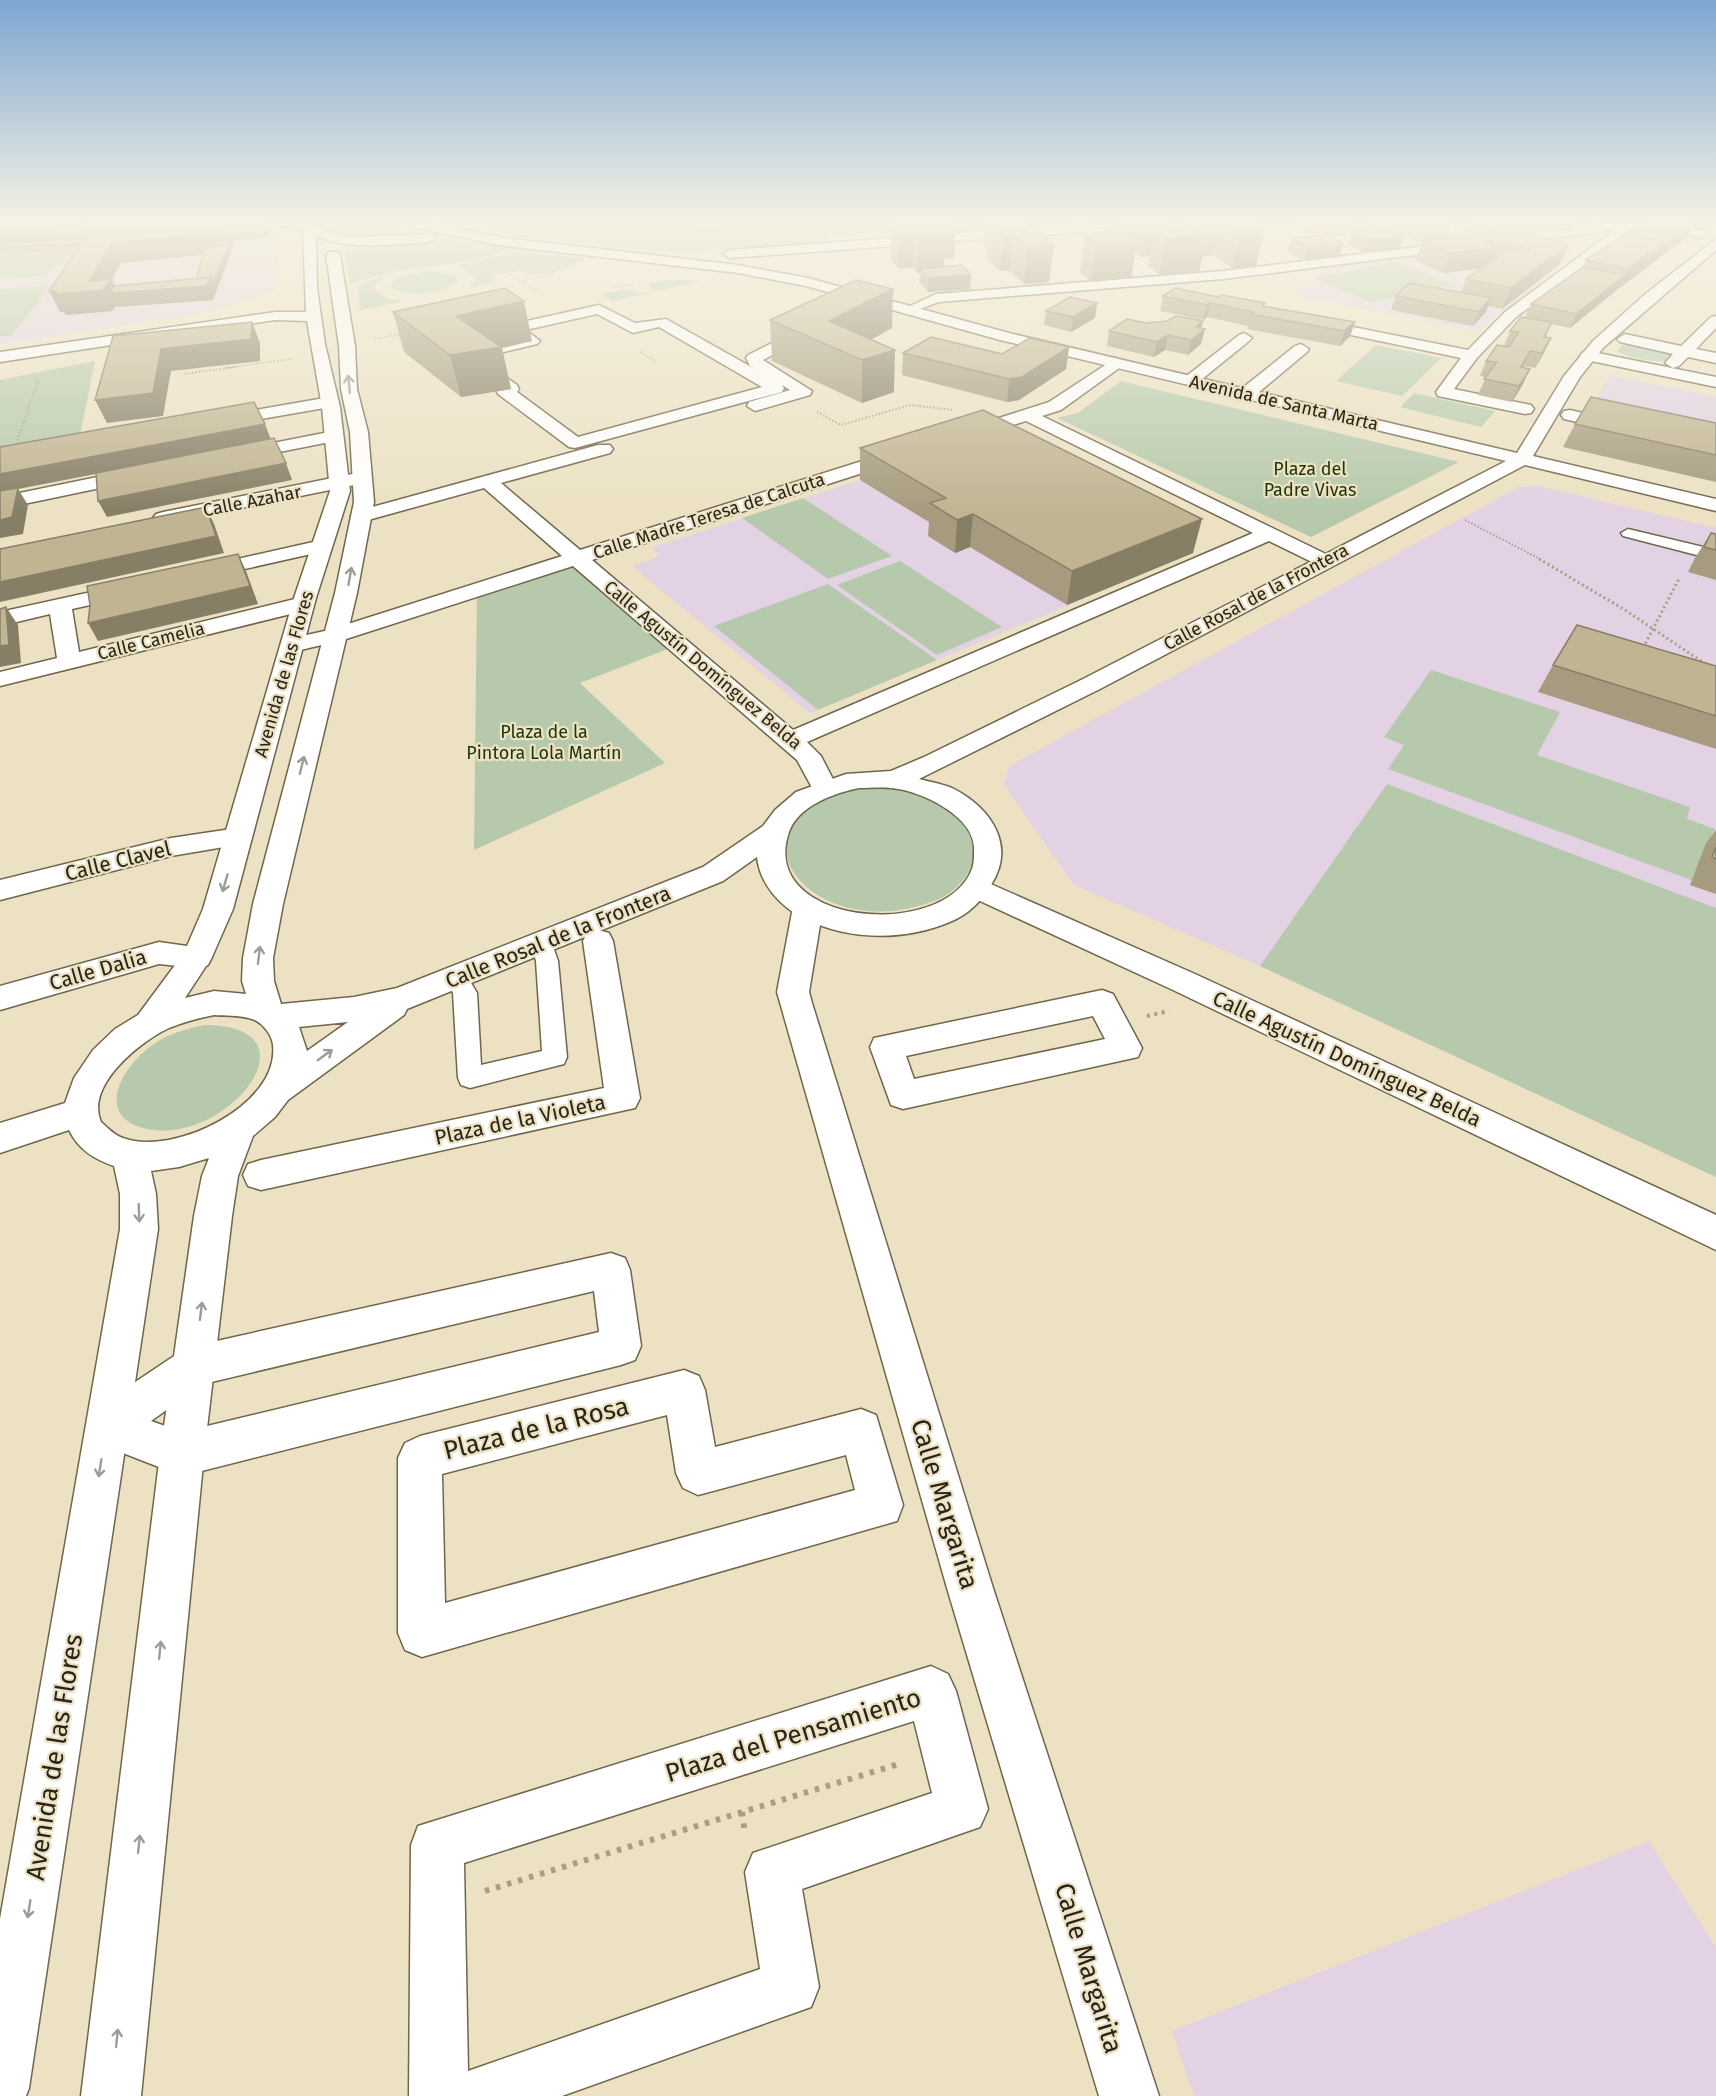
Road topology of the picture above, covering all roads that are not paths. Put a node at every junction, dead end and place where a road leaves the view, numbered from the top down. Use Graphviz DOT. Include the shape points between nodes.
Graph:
graph roads {
  1 [pos="227,318"];
  2 [pos="262,318"];
  3 [pos="315,318"];
  4 [pos="326,318"];
  5 [pos="343,318"];
  6 [pos="560,318"];
  7 [pos="615,318"];
  8 [pos="937,318"];
  9 [pos="1507,318"];
  10 [pos="1626,318"];
  11 [pos="832,319"];
  12 [pos="1295,320"];
  13 [pos="1716,320"];
  14 [pos="161,332"];
  15 [pos="345,333"];
  16 [pos="1244,338"];
  17 [pos="1625,339"];
  18 [pos="1301,349"];
  19 [pos="1683,352"];
  20 [pos="1471,355"];
  21 [pos="1588,356"];
  22 [pos="0,357"];
  23 [pos="1716,358"];
  24 [pos="1116,363"];
  25 [pos="1670,366"];
  26 [pos="1190,381"];
  27 [pos="1716,382"];
  28 [pos="776,388"];
  29 [pos="1246,394"];
  30 [pos="330,402"];
  31 [pos="1525,409"];
  32 [pos="1027,415"];
  33 [pos="1570,415"];
  34 [pos="201,425"];
  35 [pos="1638,430"];
  36 [pos="334,436"];
  37 [pos="948,440"];
  38 [pos="925,448"];
  39 [pos="1521,459"];
  40 [pos="209,460"];
  41 [pos="164,470"];
  42 [pos="351,481"];
  43 [pos="487,481"];
  44 [pos="0,503"];
  45 [pos="1716,505"];
  46 [pos="361,516"];
  47 [pos="140,523"];
  48 [pos="1628,533"];
  49 [pos="1269,534"];
  50 [pos="322,546"];
  51 [pos="1716,555"];
  52 [pos="578,558"];
  53 [pos="1325,561"];
  54 [pos="176,579"];
  55 [pos="153,584"];
  56 [pos="303,604"];
  57 [pos="60,606"];
  58 [pos="0,619"];
  59 [pos="335,635"];
  60 [pos="292,645"];
  61 [pos="69,661"];
  62 [pos="0,679"];
  63 [pos="991,735"];
  64 [pos="791,740"];
  65 [pos="894,780"];
  66 [pos="825,789"];
  67 [pos="946,794"];
  68 [pos="774,832"];
  69 [pos="238,837"];
  70 [pos="774,873"];
  71 [pos="713,874"];
  72 [pos="977,888"];
  73 [pos="0,891"];
  74 [pos="807,908"];
  75 [pos="598,941"];
  76 [pos="542,944"];
  77 [pos="196,957"];
  78 [pos="456,977"];
  79 [pos="0,998"];
  80 [pos="402,999"];
  81 [pos="1102,1002"];
  82 [pos="271,1015"];
  83 [pos="150,1023"];
  84 [pos="278,1090"];
  85 [pos="82,1112"];
  86 [pos="239,1127"];
  87 [pos="0,1138"];
  88 [pos="130,1155"];
  89 [pos="261,1175"];
  90 [pos="1716,1233"];
  91 [pos="194,1366"];
  92 [pos="107,1426"];
  93 [pos="182,1454"];
  94 [pos="880,1505"];
  95 [pos="0,2088"];
  96 [pos="111,2096"];
  97 [pos="438,2096"];
  98 [pos="477,2096"];
  99 [pos="1129,2096"];
  1 -- 14 [label="street"];
  2 -- 14 [label="street"];
  3 -- 30 [label="street, Avenida de las Flores"];
  4 -- 15 [label="street, Avenida de las Flores" via="328,330"];
  5 -- 15 [label="street, Avenida de las Flores"];
  6 -- 28 [label="street" via="514,328 532,341 466,356 575,443"];
  7 -- 28 [label="street" via="633,328 661,322"];
  8 -- 24 [label="street, Avenida de Santa Marta"];
  9 -- 20 [label="street"];
  10 -- 21 [label="street"];
  11 -- 43 [label="street" via="754,358 756,363 804,391"];
  12 -- 20 [label="street"];
  13 -- 19 [label="street"];
  14 -- 22 [label="street"];
  42 -- 15 [label="street, Avenida de las Flores, one-way" via="359,432 349,389"];
  16 -- 26 [label="street"];
  17 -- 19 [label="street"];
  18 -- 29 [label="street"];
  19 -- 23 [label="street"];
  19 -- 25 [label="street"];
  20 -- 31 [label="street" via="1444,392"];
  21 -- 27 [label="street"];
  21 -- 39 [label="street"];
  24 -- 26 [label="street, Avenida de Santa Marta"];
  24 -- 32 [label="street" via="1055,406"];
  26 -- 29 [label="street, Avenida de Santa Marta"];
  29 -- 39 [label="street, Avenida de Santa Marta"];
  30 -- 34 [label="street"];
  30 -- 36 [label="street, Avenida de las Flores"];
  32 -- 37 [label="street"];
  32 -- 49 [label="street"];
  33 -- 35 [label="street"];
  36 -- 40 [label="street"];
  36 -- 42 [label="street, Avenida de las Flores"];
  38 -- 52 [label="street, Calle Madre Teresa de Calcuta"];
  39 -- 45 [label="street, Avenida de Santa Marta"];
  39 -- 53 [label="street, Calle Rosal de la Frontera"];
  41 -- 44 [label="street"];
  42 -- 46 [label="street, Avenida de las Flores" via="364,502"];
  42 -- 47 [label="street, Calle Azahar"];
  42 -- 50 [label="street, Avenida de las Flores"];
  43 -- 46 [label="street"];
  43 -- 52 [label="street, Calle Agustín Domínguez Belda"];
  59 -- 46 [label="street, Avenida de las Flores, one-way"];
  48 -- 51 [label="lane"];
  49 -- 53 [label="street"];
  49 -- 64 [label="street"];
  50 -- 54 [label="street"];
  50 -- 56 [label="street, Avenida de las Flores"];
  52 -- 59 [label="street, Calle Madre Teresa de Calcuta"];
  52 -- 64 [label="street, Calle Agustín Domínguez Belda"];
  53 -- 63 [label="street, Calle Rosal de la Frontera"];
  55 -- 57 [label="street"];
  56 -- 60 [label="street, Avenida de las Flores"];
  56 -- 61 [label="street, Calle Camelia"];
  57 -- 58 [label="street"];
  57 -- 61 [label="street"];
  59 -- 60 [label="street, Calle Madre Teresa de Calcuta"];
  82 -- 59 [label="street, Avenida de las Flores, one-way" via="258,981 258,958"];
  60 -- 69 [label="street, Avenida de las Flores"];
  61 -- 62 [label="street, Calle Camelia"];
  63 -- 65 [label="street, Calle Rosal de la Frontera"];
  63 -- 67 [label="street, Calle Rosal de la Frontera" via="952,776"];
  64 -- 66 [label="street, Calle Agustín Domínguez Belda" via="808,756"];
  65 -- 66 [label="street" via="858,780"];
  65 -- 67 [label="street" via="921,784"];
  66 -- 68 [label="street" via="785,814"];
  67 -- 72 [label="street" via="968,808 984,826 991,847 989,868"];
  68 -- 70 [label="street" via="769,853"];
  68 -- 71 [label="street, Calle Rosal de la Frontera"];
  69 -- 73 [label="street, Calle Clavel" via="171,847"];
  69 -- 77 [label="street, Avenida de las Flores, one-way" via="218,909"];
  70 -- 71 [label="street, Calle Rosal de la Frontera"];
  70 -- 74 [label="street" via="787,892"];
  71 -- 76 [label="street, Calle Rosal de la Frontera"];
  72 -- 74 [label="street" via="949,911 893,926 843,921"];
  72 -- 90 [label="street, Calle Agustín Domínguez Belda"];
  74 -- 99 [label="street, Calle Margarita" via="793,992 969,1588"];
  75 -- 89 [label="street, Plaza de la Violeta" via="624,1098"];
  76 -- 78 [label="street, Calle Rosal de la Frontera"];
  76 -- 78 [label="lane" via="547,961 555,1057 470,1078 465,993"];
  77 -- 79 [label="street, Calle Dalia" via="159,953"];
  77 -- 83 [label="street, Avenida de las Flores"];
  78 -- 80 [label="street, Calle Rosal de la Frontera"];
  80 -- 82 [label="street, Calle Rosal de la Frontera" via="354,1009"];
  84 -- 80 [label="street, Calle Rosal de la Frontera, one-way"];
  81 -- 81 [label="street" via="1126,1048 903,1095 886,1047"];
  82 -- 83 [label="street" via="243,1004 214,1003 182,1009"];
  82 -- 84 [label="street" via="288,1037 290,1062"];
  83 -- 85 [label="street" via="108,1054 93,1073 84,1093"];
  84 -- 86 [label="street"];
  85 -- 87 [label="street"];
  85 -- 88 [label="street" via="95,1140"];
  86 -- 88 [label="street" via="204,1146 165,1156"];
  91 -- 86 [label="street, one-way" via="220,1176"];
  88 -- 92 [label="street, Avenida de las Flores, one-way" via="138,1194 139,1229"];
  91 -- 92 [label="street"];
  91 -- 93 [label="street"];
  91 -- 93 [label="street" via="612,1270 621,1346"];
  92 -- 93 [label="street"];
  92 -- 95 [label="street, Avenida de las Flores, one-way"];
  96 -- 93 [label="street, one-way"];
  94 -- 94 [label="street, Plaza de la Rosa" via="861,1430 698,1473 684,1390 420,1458 422,1633"];
  97 -- 98 [label="street, Plaza del Pensamiento" via="436,1845 931,1691 962,1809 772,1872 791,1987"];
}
